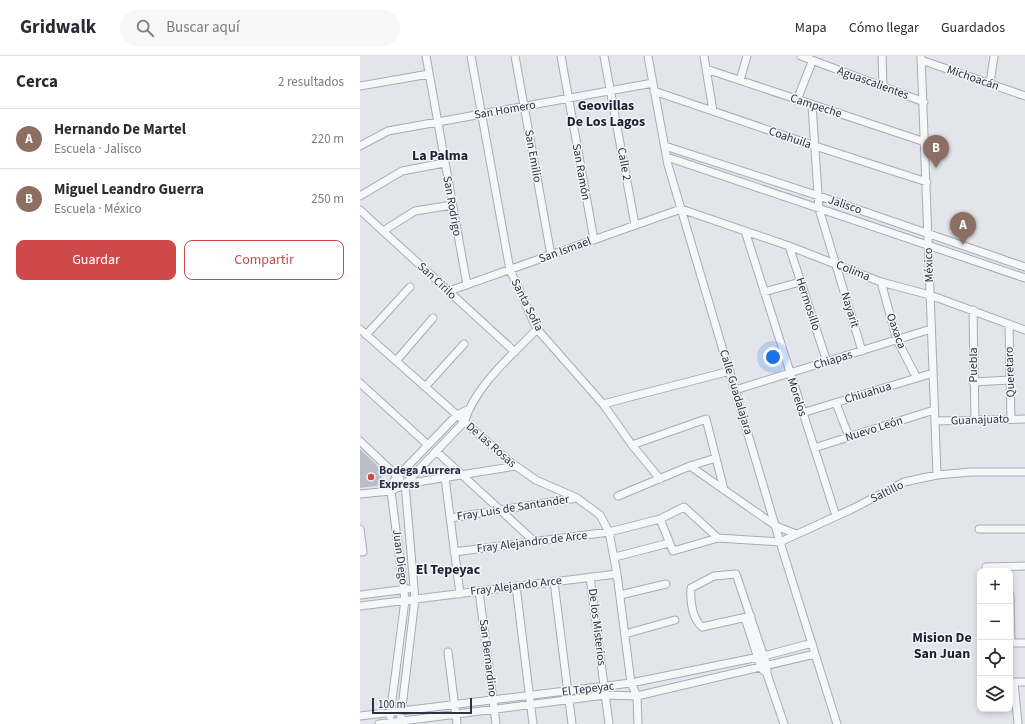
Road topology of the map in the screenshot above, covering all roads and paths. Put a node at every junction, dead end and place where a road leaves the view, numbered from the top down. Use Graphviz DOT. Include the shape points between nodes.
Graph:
graph roads {
  1 [pos="426,56"];
  2 [pos="471,56"];
  3 [pos="516,56"];
  4 [pos="561,56"];
  5 [pos="604,56"];
  6 [pos="648,56"];
  7 [pos="704,56"];
  8 [pos="746,56"];
  9 [pos="801,56"];
  10 [pos="882,56"];
  11 [pos="994,56"];
  12 [pos="921,58"];
  13 [pos="812,62"];
  14 [pos="706,69"];
  15 [pos="429,74"];
  16 [pos="740,80"];
  17 [pos="653,83"];
  18 [pos="990,83"];
  19 [pos="360,86"];
  20 [pos="883,87"];
  21 [pos="610,90"];
  22 [pos="654,91"];
  23 [pos="1025,96"];
  24 [pos="568,98"];
  25 [pos="797,100"];
  26 [pos="924,102"];
  27 [pos="812,105"];
  28 [pos="524,106"];
  29 [pos="713,112"];
  30 [pos="481,114"];
  31 [pos="437,122"];
  32 [pos="925,142"];
  33 [pos="360,146"];
  34 [pos="665,146"];
  35 [pos="815,146"];
  36 [pos="667,157"];
  37 [pos="444,163"];
  38 [pos="927,182"];
  39 [pos="360,196"];
  40 [pos="819,196"];
  41 [pos="452,205"];
  42 [pos="681,209"];
  43 [pos="819,209"];
  44 [pos="360,210"];
  45 [pos="635,225"];
  46 [pos="383,231"];
  47 [pos="745,231"];
  48 [pos="928,234"];
  49 [pos="594,240"];
  50 [pos="789,246"];
  51 [pos="928,246"];
  52 [pos="986,253"];
  53 [pos="551,255"];
  54 [pos="836,264"];
  55 [pos="983,264"];
  56 [pos="1025,267"];
  57 [pos="510,270"];
  58 [pos="1025,278"];
  59 [pos="800,282"];
  60 [pos="881,282"];
  61 [pos="467,285"];
  62 [pos="410,286"];
  63 [pos="449,291"];
  64 [pos="764,292"];
  65 [pos="930,295"];
  66 [pos="973,310"];
  67 [pos="433,318"];
  68 [pos="1008,324"];
  69 [pos="537,329"];
  70 [pos="931,329"];
  71 [pos="1025,330"];
  72 [pos="362,332"];
  73 [pos="897,340"];
  74 [pos="464,344"];
  75 [pos="862,351"];
  76 [pos="515,352"];
  77 [pos="396,361"];
  78 [pos="827,362"];
  79 [pos="730,371"];
  80 [pos="789,373"];
  81 [pos="933,373"];
  82 [pos="917,378"];
  83 [pos="1010,380"];
  84 [pos="973,382"];
  85 [pos="360,383"];
  86 [pos="425,387"];
  87 [pos="735,390"];
  88 [pos="836,403"];
  89 [pos="604,404"];
  90 [pos="469,409"];
  91 [pos="934,410"];
  92 [pos="802,413"];
  93 [pos="457,415"];
  94 [pos="1011,419"];
  95 [pos="1025,419"];
  96 [pos="975,420"];
  97 [pos="935,421"];
  98 [pos="464,422"];
  99 [pos="849,437"];
  100 [pos="360,441"];
  101 [pos="428,445"];
  102 [pos="632,445"];
  103 [pos="814,448"];
  104 [pos="436,451"];
  105 [pos="716,458"];
  106 [pos="516,466"];
  107 [pos="690,466"];
  108 [pos="1025,472"];
  109 [pos="462,475"];
  110 [pos="937,475"];
  111 [pos="397,477"];
  112 [pos="445,478"];
  113 [pos="660,478"];
  114 [pos="405,484"];
  115 [pos="724,490"];
  116 [pos="391,491"];
  117 [pos="360,494"];
  118 [pos="618,496"];
  119 [pos="577,498"];
  120 [pos="501,510"];
  121 [pos="836,516"];
  122 [pos="450,518"];
  123 [pos="660,519"];
  124 [pos="776,526"];
  125 [pos="360,529"];
  126 [pos="979,529"];
  127 [pos="1025,529"];
  128 [pos="610,532"];
  129 [pos="796,534"];
  130 [pos="718,538"];
  131 [pos="535,542"];
  132 [pos="780,542"];
  133 [pos="669,543"];
  134 [pos="362,552"];
  135 [pos="454,552"];
  136 [pos="614,557"];
  137 [pos="1025,566"];
  138 [pos="986,567"];
  139 [pos="998,568"];
  140 [pos="1013,568"];
  141 [pos="617,574"];
  142 [pos="590,577"];
  143 [pos="554,582"];
  144 [pos="666,584"];
  145 [pos="516,586"];
  146 [pos="414,588"];
  147 [pos="404,590"];
  148 [pos="479,591"];
  149 [pos="460,594"];
  150 [pos="620,594"];
  151 [pos="360,595"];
  152 [pos="415,599"];
  153 [pos="405,600"];
  154 [pos="1010,604"];
  155 [pos="360,606"];
  156 [pos="748,617"];
  157 [pos="675,620"];
  158 [pos="625,634"];
  159 [pos="1011,640"];
  160 [pos="1013,643"];
  161 [pos="1025,643"];
  162 [pos="812,644"];
  163 [pos="448,652"];
  164 [pos="815,654"];
  165 [pos="761,656"];
  166 [pos="765,669"];
  167 [pos="1013,682"];
  168 [pos="1025,682"];
  169 [pos="631,683"];
  170 [pos="604,686"];
  171 [pos="1013,689"];
  172 [pos="568,691"];
  173 [pos="605,695"];
  174 [pos="530,696"];
  175 [pos="637,696"];
  176 [pos="569,700"];
  177 [pos="493,701"];
  178 [pos="531,704"];
  179 [pos="454,706"];
  180 [pos="494,709"];
  181 [pos="402,711"];
  182 [pos="391,712"];
  183 [pos="455,714"];
  184 [pos="360,716"];
  185 [pos="390,723"];
  186 [pos="400,723"];
  187 [pos="379,724"];
  188 [pos="457,724"];
  189 [pos="496,724"];
  190 [pos="533,724"];
  191 [pos="572,724"];
  192 [pos="609,724"];
  193 [pos="638,724"];
  194 [pos="784,724"];
  195 [pos="837,724"];
  196 [pos="1018,724"];
  1 -- 15 [label="street, San Rodrigo"];
  2 -- 30 [label="street, Santa Sofia"];
  3 -- 28 [label="street, San Emilio"];
  4 -- 24 [label="street, San Ramón"];
  5 -- 21 [label="street, Calle 2"];
  6 -- 17 [label="street, Calle Guadalajara"];
  7 -- 14 [label="street"];
  8 -- 16 [label="street"];
  9 -- 13 [label="street, Aguascalientes"];
  10 -- 20 [label="street"];
  11 -- 18 [label="street"];
  12 -- 18 [label="street, Michoacán"];
  12 -- 26 [label="street, México"];
  13 -- 20 [label="street, Aguascalientes"];
  13 -- 25 [label="street"];
  14 -- 16 [label="street, Campeche"];
  14 -- 29 [label="street"];
  15 -- 19 [label="street"];
  15 -- 31 [label="street, San Rodrigo"];
  16 -- 25 [label="street, Campeche"];
  17 -- 21 [label="street, San Homero"];
  17 -- 22 [label="street, Calle Guadalajara"];
  18 -- 23 [label="street, Michoacán"];
  20 -- 26 [label="street, Aguascalientes"];
  21 -- 24 [label="street, San Homero"];
  21 -- 45 [label="street, Calle 2"];
  22 -- 29 [label="street, Coahuila"];
  22 -- 34 [label="street, Calle Guadalajara"];
  24 -- 28 [label="street, San Homero"];
  24 -- 49 [label="street, San Ramón"];
  25 -- 27 [label="street, Campeche"];
  26 -- 32 [label="street, México"];
  27 -- 32 [label="street, Campeche"];
  27 -- 35 [label="street, Nayarit"];
  28 -- 30 [label="street, San Homero"];
  28 -- 53 [label="street, San Emilio"];
  29 -- 35 [label="street, Coahuila"];
  30 -- 31 [label="street, San Homero"];
  30 -- 57 [label="street, Santa Sofia"];
  31 -- 33 [label="street, San Homero" via="388,131"];
  31 -- 37 [label="street, San Rodrigo"];
  32 -- 38 [label="street, México"];
  34 -- 36 [label="street, Calle Guadalajara"];
  34 -- 40 [label="street, Jalisco"];
  35 -- 38 [label="street, Coahuila"];
  35 -- 40 [label="street, Nayarit"];
  36 -- 42 [label="street, Calle Guadalajara"];
  36 -- 43 [label="street, Jalisco"];
  37 -- 39 [label="street" via="402,171"];
  37 -- 41 [label="street, San Rodrigo"];
  38 -- 48 [label="street, México"];
  40 -- 43 [label="street, Nayarit"];
  40 -- 48 [label="street, Jalisco"];
  41 -- 46 [label="street" via="415,211"];
  41 -- 61 [label="street, San Rodrigo"];
  42 -- 45 [label="street, San Ismael"];
  42 -- 47 [label="street, Colima"];
  42 -- 79 [label="street, Calle Guadalajara"];
  43 -- 51 [label="street, Jalisco"];
  43 -- 54 [label="street, Nayarit"];
  44 -- 46 [label="street, San Cirilo"];
  45 -- 49 [label="street, San Ismael"];
  46 -- 63 [label="street, San Cirilo"];
  47 -- 50 [label="street, Colima"];
  47 -- 64 [label="street, Morelos"];
  48 -- 51 [label="street, México"];
  48 -- 52 [label="street, Jalisco"];
  49 -- 53 [label="street, San Ismael"];
  50 -- 54 [label="street, Colima"];
  50 -- 59 [label="street, Hermosillo"];
  51 -- 55 [label="street, Jalisco"];
  51 -- 65 [label="street, México"];
  52 -- 55 [label="street"];
  52 -- 56 [label="street, Jalisco"];
  53 -- 57 [label="street, San Ismael"];
  54 -- 60 [label="street, Colima"];
  54 -- 75 [label="street, Nayarit"];
  55 -- 58 [label="street, Jalisco"];
  57 -- 61 [label="street, San Ismael"];
  57 -- 69 [label="street, Santa Sofia"];
  59 -- 64 [label="street"];
  59 -- 78 [label="street, Hermosillo"];
  60 -- 65 [label="street, Colima"];
  60 -- 73 [label="street, Oaxaca"];
  61 -- 63 [label="street, San Ismael"];
  62 -- 72 [label="street"];
  63 -- 76 [label="street, San Cirilo"];
  64 -- 80 [label="street, Morelos"];
  65 -- 66 [label="street, Colima"];
  65 -- 70 [label="street, México"];
  66 -- 68 [label="street, Colima"];
  66 -- 84 [label="street, Puebla"];
  67 -- 77 [label="street"];
  68 -- 71 [label="street, Colima"];
  68 -- 83 [label="street, Queretaro"];
  69 -- 76 [label="street"];
  69 -- 89 [label="street, Santa Sofia"];
  70 -- 73 [label="street, Chiapas"];
  70 -- 81 [label="street, México"];
  72 -- 77 [label="street, De las Rosas"];
  73 -- 75 [label="street, Chiapas"];
  73 -- 82 [label="street, Oaxaca"];
  74 -- 86 [label="street"];
  75 -- 78 [label="street, Chiapas"];
  76 -- 90 [label="street" via="494,373"];
  77 -- 86 [label="street, De las Rosas"];
  78 -- 80 [label="street, Chiapas"];
  79 -- 87 [label="street, Calle Guadalajara"];
  79 -- 89 [label="street"];
  80 -- 87 [label="street, Chiapas"];
  80 -- 92 [label="street, Morelos"];
  81 -- 82 [label="street, Chiuahua"];
  81 -- 91 [label="street, México"];
  82 -- 88 [label="street, Chiuahua"];
  83 -- 84 [label="street"];
  83 -- 94 [label="street, Queretaro"];
  84 -- 96 [label="street, Puebla"];
  85 -- 101 [label="street"];
  86 -- 93 [label="street, De las Rosas"];
  87 -- 124 [label="street, Calle Guadalajara"];
  88 -- 92 [label="street, Chiuahua"];
  88 -- 99 [label="street"];
  89 -- 102 [label="street, Santa Sofia"];
  90 -- 93 [label="street"];
  90 -- 98 [label="street"];
  91 -- 97 [label="street, México"];
  91 -- 99 [label="street, Nuevo León"];
  92 -- 103 [label="street, Morelos"];
  93 -- 98 [label="street, De las Rosas"];
  93 -- 101 [label="street"];
  94 -- 95 [label="street, Guanajuato"];
  94 -- 96 [label="street, Guanajuato"];
  96 -- 97 [label="street, Guanajuato"];
  97 -- 110 [label="street, México"];
  98 -- 104 [label="street"];
  98 -- 106 [label="street, De las Rosas"];
  99 -- 103 [label="street, Nuevo León"];
  100 -- 111 [label="street"];
  101 -- 111 [label="street"];
  102 -- 105 [label="street" via="706,419"];
  102 -- 113 [label="street, Santa Sofia"];
  103 -- 121 [label="street, Morelos"];
  104 -- 109 [label="street"];
  104 -- 114 [label="street"];
  105 -- 107 [label="street"];
  105 -- 115 [label="street"];
  106 -- 109 [label="street"];
  106 -- 119 [label="street, De las Rosas" via="536,480"];
  107 -- 113 [label="street"];
  107 -- 115 [label="street"];
  108 -- 110 [label="street, Saltillo"];
  109 -- 112 [label="street"];
  109 -- 120 [label="street"];
  110 -- 121 [label="street, Saltillo" via="904,482"];
  111 -- 114 [label="street"];
  111 -- 116 [label="street"];
  112 -- 114 [label="street"];
  112 -- 122 [label="street"];
  113 -- 118 [label="street"];
  114 -- 116 [label="street"];
  114 -- 146 [label="street, Juan Diego"];
  115 -- 124 [label="street"];
  116 -- 117 [label="street"];
  116 -- 147 [label="street, Juan Diego"];
  119 -- 120 [label="street, Fray Luis de Santander"];
  119 -- 128 [label="street, De las Rosas" via="600,515"];
  120 -- 122 [label="street, Fray Luis de Santander"];
  120 -- 131 [label="street"];
  121 -- 129 [label="street, Saltillo"];
  122 -- 135 [label="street"];
  123 -- 128 [label="street, Fray Alejandro de Arce"];
  123 -- 130 [label="street" via="684,507"];
  123 -- 133 [label="street"];
  124 -- 129 [label="street"];
  124 -- 132 [label="street, Calle Guadalajara"];
  125 -- 134 [label="street"];
  126 -- 127 [label="street"];
  128 -- 131 [label="street, Fray Alejandro de Arce"];
  128 -- 136 [label="street, De las Rosas"];
  129 -- 132 [label="street, Saltillo"];
  130 -- 132 [label="street"];
  130 -- 133 [label="street" via="673,552"];
  131 -- 135 [label="street, Fray Alejandro de Arce"];
  132 -- 162 [label="street, Calle Guadalajara"];
  133 -- 136 [label="street"];
  135 -- 149 [label="street"];
  136 -- 141 [label="street, De las Rosas"];
  137 -- 140 [label="street"];
  138 -- 139 [label="street"];
  141 -- 142 [label="street, Fray Alejando Arce"];
  141 -- 150 [label="street, De las Rosas"];
  142 -- 143 [label="street, Fray Alejando Arce"];
  142 -- 170 [label="street, De los Misterios"];
  143 -- 145 [label="street, Fray Alejando Arce"];
  143 -- 172 [label="street"];
  144 -- 150 [label="street"];
  145 -- 148 [label="street, Fray Alejando Arce"];
  145 -- 174 [label="street"];
  146 -- 147 [label="street"];
  146 -- 152 [label="street, Juan Diego"];
  147 -- 151 [label="street"];
  147 -- 153 [label="street, Juan Diego"];
  148 -- 149 [label="street, Fray Alejando Arce"];
  148 -- 177 [label="street, San Bernardino"];
  149 -- 152 [label="street, Fray Alejando Arce"];
  150 -- 158 [label="street, De las Rosas"];
  152 -- 153 [label="street, Fray Alejando Arce"];
  152 -- 181 [label="street, Juan Diego"];
  153 -- 155 [label="street, Fray Alejando Arce"];
  153 -- 182 [label="street, Juan Diego"];
  154 -- 159 [label="street"];
  156 -- 156 [label="street" via="736,574 714,576 691,588 694,616 702,627"];
  156 -- 165 [label="street"];
  157 -- 158 [label="street"];
  158 -- 169 [label="street, De las Rosas"];
  160 -- 161 [label="street"];
  162 -- 164 [label="street, Calle Guadalajara"];
  162 -- 165 [label="street, El Tepeyac"];
  163 -- 179 [label="street"];
  164 -- 166 [label="street, El Tepeyac"];
  164 -- 195 [label="street, Calle Guadalajara"];
  165 -- 166 [label="street"];
  165 -- 169 [label="street, El Tepeyac"];
  166 -- 175 [label="street, El Tepeyac"];
  166 -- 194 [label="street"];
  167 -- 168 [label="street"];
  169 -- 170 [label="street, El Tepeyac"];
  169 -- 175 [label="street, De las Rosas"];
  170 -- 172 [label="street, El Tepeyac"];
  170 -- 173 [label="street, De los Misterios"];
  171 -- 196 [label="street"];
  172 -- 174 [label="street, El Tepeyac"];
  172 -- 176 [label="street"];
  173 -- 175 [label="street, El Tepeyac"];
  173 -- 176 [label="street, El Tepeyac"];
  173 -- 192 [label="street, De los Misterios"];
  174 -- 177 [label="street, El Tepeyac"];
  174 -- 178 [label="street"];
  175 -- 193 [label="street, De las Rosas"];
  176 -- 178 [label="street, El Tepeyac"];
  176 -- 191 [label="street"];
  177 -- 179 [label="street, El Tepeyac"];
  177 -- 180 [label="street, San Bernardino"];
  178 -- 180 [label="street, El Tepeyac"];
  178 -- 190 [label="street"];
  179 -- 181 [label="street, El Tepeyac"];
  179 -- 183 [label="street"];
  180 -- 183 [label="street, El Tepeyac"];
  180 -- 189 [label="street, San Bernardino"];
  181 -- 182 [label="street, El Tepeyac"];
  181 -- 186 [label="street, Juan Diego"];
  182 -- 184 [label="street, El Tepeyac"];
  182 -- 185 [label="street, Juan Diego"];
  183 -- 186 [label="street, El Tepeyac"];
  183 -- 188 [label="street"];
  185 -- 186 [label="street, El Tepeyac"];
  185 -- 187 [label="street, El Tepeyac"];
}
